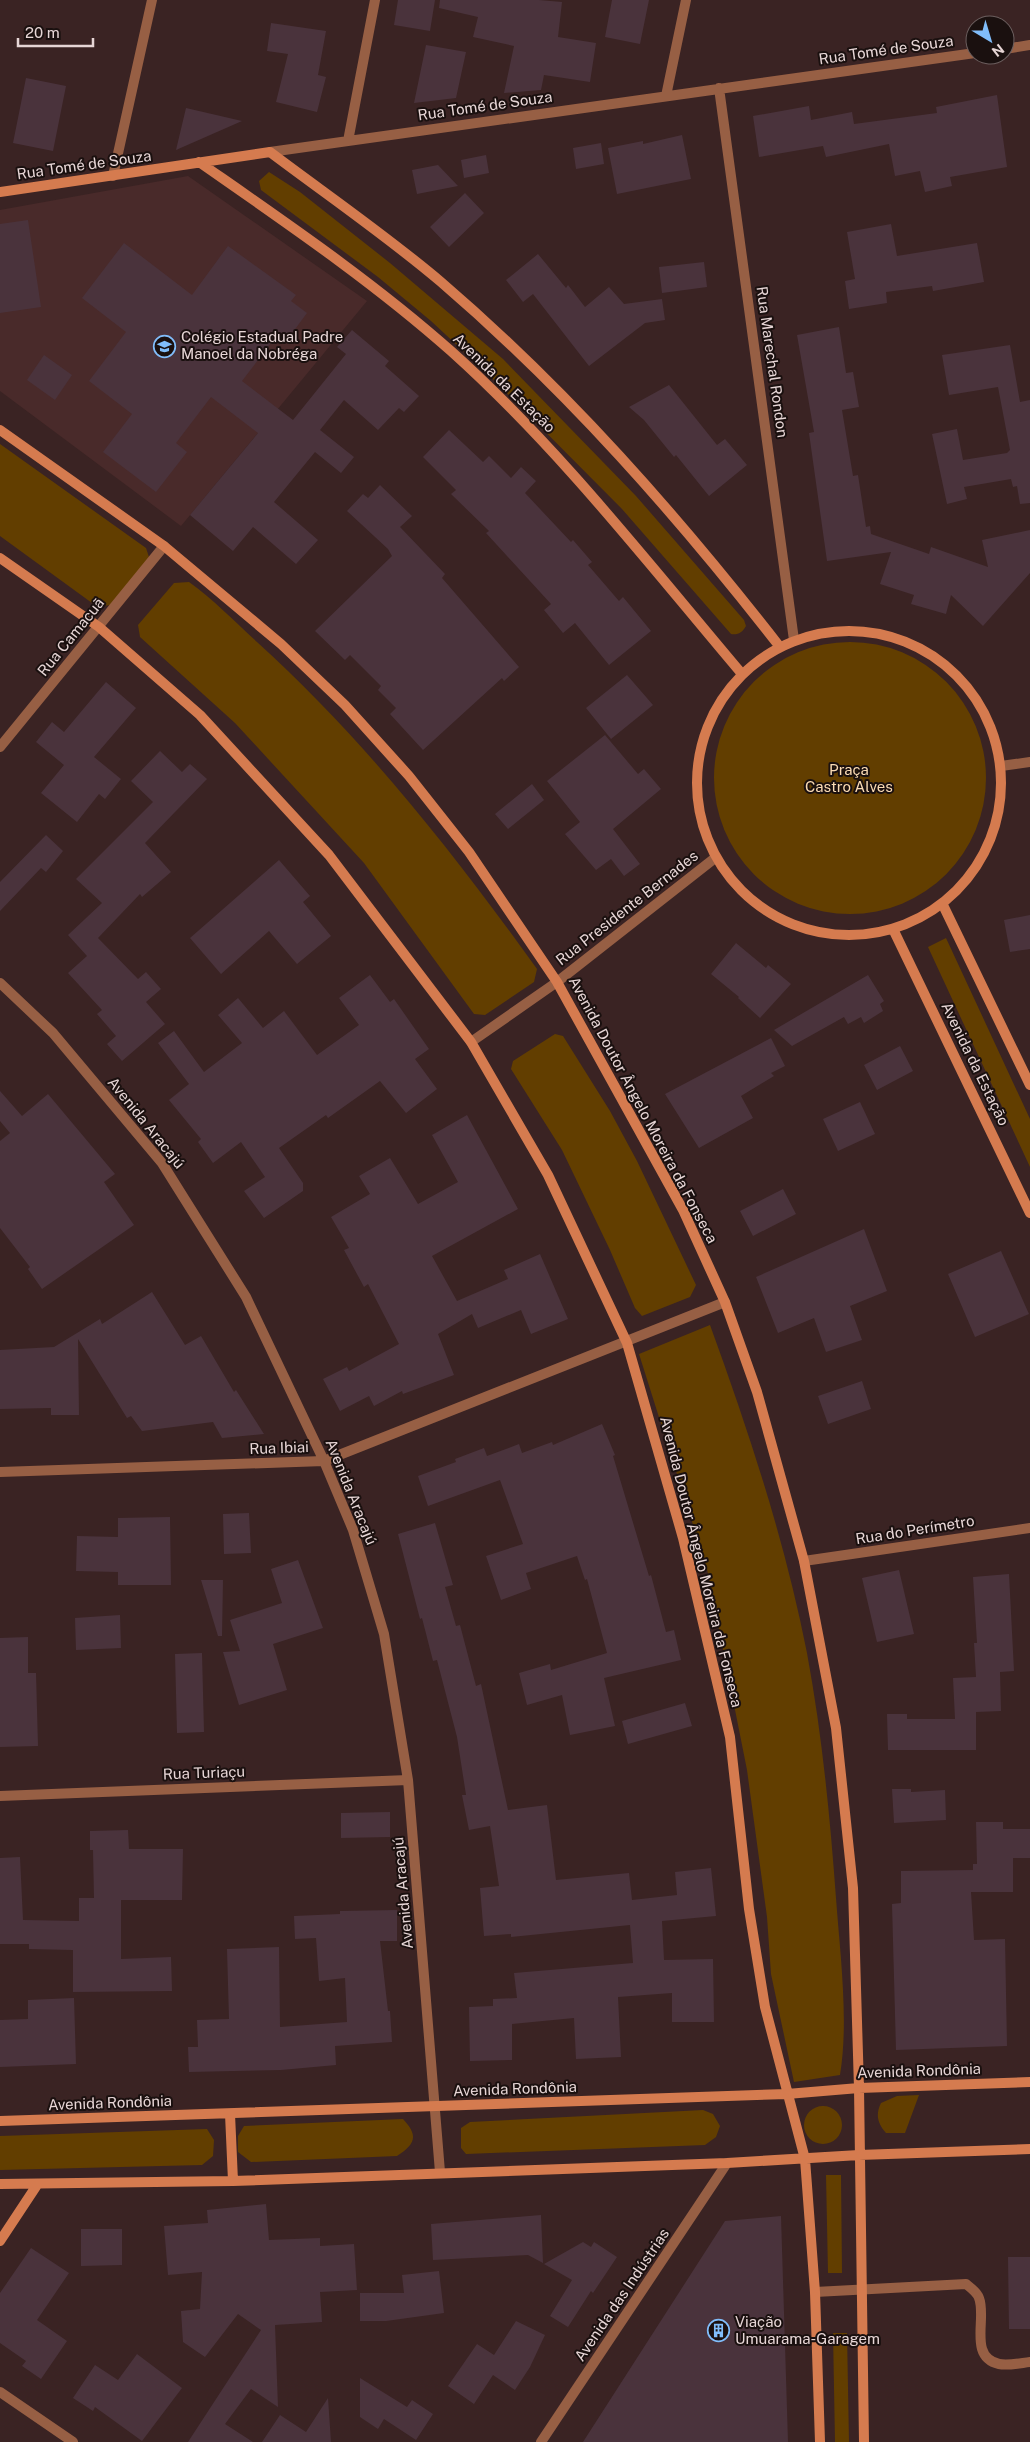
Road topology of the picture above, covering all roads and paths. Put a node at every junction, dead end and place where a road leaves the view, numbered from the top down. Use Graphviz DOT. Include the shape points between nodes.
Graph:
graph roads {
  1 [pos="152,0"];
  2 [pos="375,0"];
  3 [pos="686,0"];
  4 [pos="1030,45"];
  5 [pos="1015,47"];
  6 [pos="965,54"];
  7 [pos="719,88"];
  8 [pos="666,96"];
  9 [pos="348,141"];
  10 [pos="270,152"];
  11 [pos="199,162"];
  12 [pos="113,176"];
  13 [pos="0,192"];
  14 [pos="0,430"];
  15 [pos="164,546"];
  16 [pos="0,558"];
  17 [pos="100,627"];
  18 [pos="794,640"];
  19 [pos="780,647"];
  20 [pos="742,674"];
  21 [pos="0,747"];
  22 [pos="1030,762"];
  23 [pos="1001,766"];
  24 [pos="715,858"];
  25 [pos="942,903"];
  26 [pos="893,929"];
  27 [pos="557,982"];
  28 [pos="0,983"];
  29 [pos="471,1042"];
  30 [pos="1030,1085"];
  31 [pos="1030,1213"];
  32 [pos="725,1302"];
  33 [pos="627,1342"];
  34 [pos="324,1462"];
  35 [pos="0,1472"];
  36 [pos="1030,1528"];
  37 [pos="804,1562"];
  38 [pos="408,1780"];
  39 [pos="0,1796"];
  40 [pos="1030,2082"];
  41 [pos="859,2088"];
  42 [pos="788,2094"];
  43 [pos="435,2107"];
  44 [pos="230,2114"];
  45 [pos="0,2121"];
  46 [pos="1030,2149"];
  47 [pos="859,2155"];
  48 [pos="805,2159"];
  49 [pos="727,2163"];
  50 [pos="440,2172"];
  51 [pos="233,2181"];
  52 [pos="0,2184"];
  53 [pos="37,2185"];
  54 [pos="0,2241"];
  55 [pos="861,2289"];
  56 [pos="815,2292"];
  57 [pos="1030,2362"];
  58 [pos="0,2392"];
  59 [pos="73,2442"];
  60 [pos="541,2442"];
  61 [pos="820,2442"];
  62 [pos="864,2442"];
  1 -- 12 [label="street"];
  2 -- 9 [label="street"];
  3 -- 8 [label="street"];
  4 -- 5 [label="street"];
  6 -- 7 [label="street, Rua Tomé de Souza"];
  7 -- 8 [label="street, Rua Tomé de Souza"];
  7 -- 18 [label="street, Rua Marechal Rondon"];
  8 -- 9 [label="street, Rua Tomé de Souza"];
  9 -- 10 [label="street, Rua Tomé de Souza"];
  10 -- 11 [label="street, Rua Tomé de Souza"];
  10 -- 19 [label="street, Avenida da Estação" via="440,281 534,367 647,484"];
  11 -- 12 [label="street, Rua Tomé de Souza"];
  11 -- 20 [label="street, Avenida da Estação" via="352,270 451,351 558,456"];
  12 -- 13 [label="street, Rua Tomé de Souza"];
  14 -- 15 [label="street, Avenida Doutor Ângelo Moreira da Fonseca"];
  15 -- 17 [label="street, Rua Camacuã"];
  15 -- 27 [label="street, Avenida Doutor Ângelo Moreira da Fonseca" via="282,644 345,705 410,776 470,852"];
  16 -- 17 [label="street, Avenida Doutor Ângelo Moreira da Fonseca"];
  17 -- 21 [label="street, Rua Camacuã"];
  17 -- 29 [label="street, Avenida Doutor Ângelo Moreira da Fonseca" via="200,715 329,855"];
  18 -- 19 [label="street"];
  18 -- 23 [label="street" via="824,632 855,630 886,634 915,645 942,661 964,682 982,708 995,736"];
  19 -- 20 [label="street"];
  20 -- 24 [label="street" via="721,700 706,729 697,762 696,795 702,827"];
  22 -- 23 [label="street"];
  23 -- 25 [label="street" via="998,818 989,842 977,866"];
  24 -- 26 [label="street" via="753,903 796,926 834,935 864,935"];
  24 -- 27 [label="street, Rua Presidente Bernades"];
  25 -- 26 [label="street"];
  25 -- 30 [label="street"];
  26 -- 31 [label="street, Avenida da Estação"];
  27 -- 29 [label="street, Rua Presidente Bernades"];
  27 -- 32 [label="street, Avenida Doutor Ângelo Moreira da Fonseca" via="683,1210"];
  28 -- 34 [label="street, Avenida Aracajú" via="53,1033 162,1163 246,1297"];
  29 -- 33 [label="street, Avenida Doutor Ângelo Moreira da Fonseca" via="548,1175"];
  32 -- 33 [label="street, Rua Ibiai"];
  32 -- 37 [label="street, Avenida Doutor Ângelo Moreira da Fonseca" via="756,1392"];
  33 -- 34 [label="street, Rua Ibiai"];
  33 -- 42 [label="street, Avenida Doutor Ângelo Moreira da Fonseca" via="683,1538 730,1737 752,1929 765,2008"];
  34 -- 35 [label="street, Rua Ibiai"];
  34 -- 38 [label="street, Avenida Aracajú" via="353,1530 384,1634"];
  36 -- 37 [label="street, Rua do Perímetro"];
  37 -- 41 [label="street, Avenida Doutor Ângelo Moreira da Fonseca" via="836,1728 853,1888"];
  38 -- 39 [label="street, Rua Turiaçu"];
  38 -- 43 [label="street, Avenida Aracajú"];
  40 -- 41 [label="street, Avenida Rondônia"];
  41 -- 42 [label="street, Avenida Rondônia"];
  41 -- 47 [label="street, Avenida Doutor Ângelo Moreira da Fonseca"];
  42 -- 43 [label="street, Avenida Rondônia"];
  42 -- 48 [label="street, Avenida Doutor Ângelo Moreira da Fonseca"];
  43 -- 44 [label="street, Avenida Rondônia"];
  43 -- 50 [label="street, Avenida Aracajú"];
  44 -- 45 [label="street, Avenida Rondônia"];
  44 -- 51 [label="street"];
  46 -- 47 [label="street"];
  47 -- 48 [label="street"];
  47 -- 55 [label="street, Avenida Doutor Ângelo Moreira da Fonseca"];
  48 -- 49 [label="street"];
  48 -- 56 [label="street, Avenida Doutor Ângelo Moreira da Fonseca"];
  49 -- 50 [label="street"];
  49 -- 60 [label="street, Avenida das Indústrias"];
  50 -- 51 [label="street"];
  51 -- 53 [label="street"];
  52 -- 53 [label="street"];
  53 -- 54 [label="street"];
  55 -- 56 [label="street"];
  55 -- 57 [label="street" via="966,2284 980,2299 980,2347 988,2359 999,2364"];
  55 -- 62 [label="street, Avenida Doutor Ângelo Moreira da Fonseca"];
  56 -- 61 [label="street, Avenida Doutor Ângelo Moreira da Fonseca"];
  58 -- 59 [label="street"];
}
